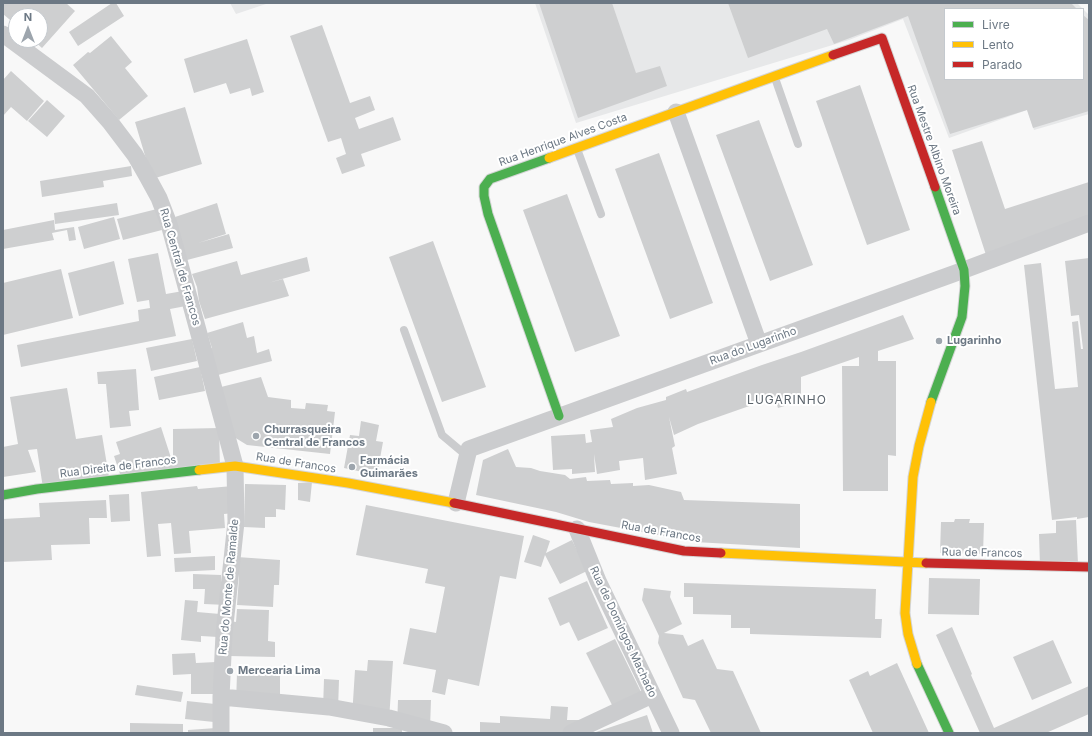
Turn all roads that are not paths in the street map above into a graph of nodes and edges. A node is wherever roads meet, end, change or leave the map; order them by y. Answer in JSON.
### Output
{"nodes":[{"id":1,"x":3,"y":34,"type":"edge"},
{"id":2,"x":882,"y":38,"type":"joint"},
{"id":3,"x":775,"y":77,"type":"junction"},
{"id":4,"x":676,"y":112,"type":"junction"},
{"id":5,"x":798,"y":144,"type":"dead end"},
{"id":6,"x":576,"y":148,"type":"junction"},
{"id":7,"x":601,"y":214,"type":"dead end"},
{"id":8,"x":1089,"y":223,"type":"edge"},
{"id":9,"x":964,"y":270,"type":"junction"},
{"id":10,"x":404,"y":330,"type":"dead end"},
{"id":11,"x":759,"y":344,"type":"junction"},
{"id":12,"x":559,"y":416,"type":"junction"},
{"id":13,"x":467,"y":456,"type":"junction"},
{"id":14,"x":235,"y":466,"type":"junction"},
{"id":15,"x":3,"y":495,"type":"edge"},
{"id":16,"x":456,"y":503,"type":"junction"},
{"id":17,"x":577,"y":529,"type":"junction"},
{"id":18,"x":908,"y":563,"type":"junction"},
{"id":19,"x":1089,"y":567,"type":"edge"},
{"id":20,"x":652,"y":695,"type":"junction"},
{"id":21,"x":221,"y":697,"type":"junction"},
{"id":22,"x":221,"y":733,"type":"edge"},
{"id":23,"x":444,"y":733,"type":"edge"},
{"id":24,"x":571,"y":733,"type":"edge"},
{"id":25,"x":670,"y":733,"type":"edge"},
{"id":26,"x":949,"y":733,"type":"edge"}],
"edges":[{"from":1,"to":14,"type":"street","name":"Rua Central de Francos"},
{"from":2,"to":3,"type":"street","name":"Rua Henrique Alves Costa"},
{"from":2,"to":9,"type":"street","name":"Rua Mestre Albino Moreira"},
{"from":3,"to":4,"type":"street","name":"Rua Henrique Alves Costa"},
{"from":3,"to":5,"type":"lane"},
{"from":4,"to":6,"type":"street","name":"Rua Henrique Alves Costa"},
{"from":4,"to":11,"type":"street"},
{"from":6,"to":7,"type":"lane"},
{"from":6,"to":12,"type":"street","name":"Rua Henrique Alves Costa"},
{"from":8,"to":9,"type":"street","name":"Rua do Lugarinho"},
{"from":9,"to":11,"type":"street","name":"Rua do Lugarinho"},
{"from":9,"to":18,"type":"street"},
{"from":10,"to":13,"type":"lane"},
{"from":11,"to":12,"type":"street","name":"Rua do Lugarinho"},
{"from":12,"to":13,"type":"street","name":"Rua do Lugarinho"},
{"from":13,"to":16,"type":"street"},
{"from":14,"to":15,"type":"street","name":"Rua Direita de Francos"},
{"from":14,"to":16,"type":"street","name":"Rua de Francos"},
{"from":14,"to":21,"type":"street","name":"Rua do Monte de Ramalde"},
{"from":16,"to":17,"type":"street","name":"Rua de Francos"},
{"from":17,"to":18,"type":"street","name":"Rua de Francos"},
{"from":17,"to":20,"type":"street","name":"Rua de Domingos Machado"},
{"from":18,"to":19,"type":"street","name":"Rua de Francos"},
{"from":18,"to":26,"type":"street"},
{"from":20,"to":24,"type":"street"},
{"from":20,"to":25,"type":"street","name":"Rua de Domingos Machado"},
{"from":21,"to":22,"type":"street","name":"Rua do Monte de Ramalde"},
{"from":21,"to":23,"type":"street"}]}
